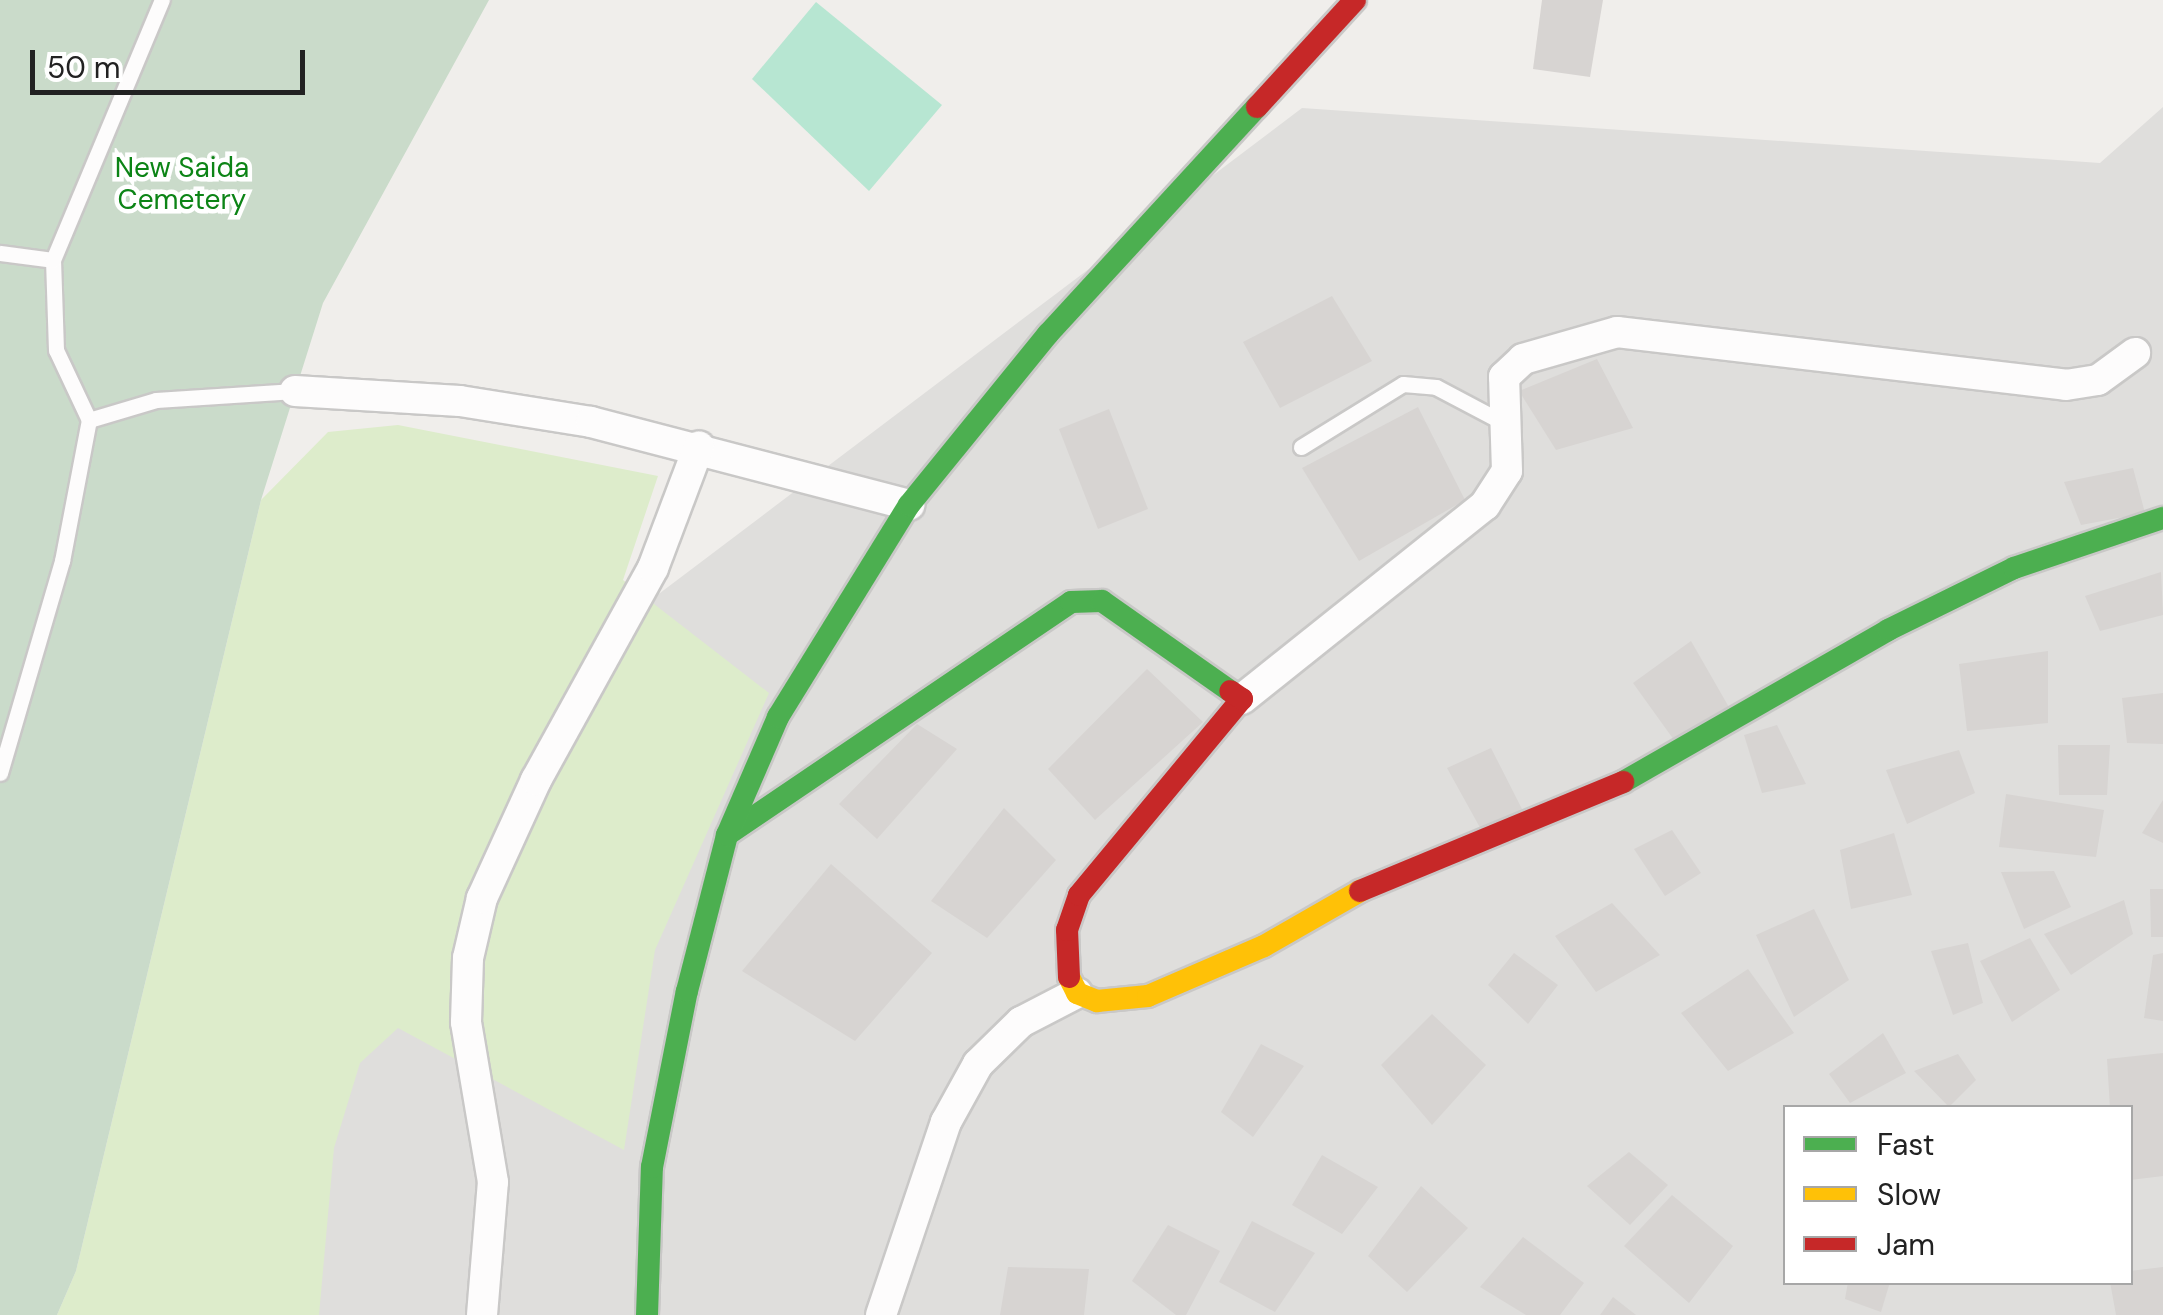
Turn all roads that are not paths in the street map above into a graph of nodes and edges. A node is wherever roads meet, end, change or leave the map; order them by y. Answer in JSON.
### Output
{"nodes":[{"id":1,"x":162,"y":0,"type":"edge"},
{"id":2,"x":1355,"y":0,"type":"edge"},
{"id":3,"x":0,"y":253,"type":"edge"},
{"id":4,"x":52,"y":260,"type":"junction"},
{"id":5,"x":2135,"y":353,"type":"dead end"},
{"id":6,"x":296,"y":391,"type":"joint"},
{"id":7,"x":88,"y":420,"type":"junction"},
{"id":8,"x":1506,"y":424,"type":"junction"},
{"id":9,"x":699,"y":446,"type":"junction"},
{"id":10,"x":1301,"y":447,"type":"dead end"},
{"id":11,"x":909,"y":505,"type":"junction"},
{"id":12,"x":2163,"y":518,"type":"edge"},
{"id":13,"x":1242,"y":699,"type":"junction"},
{"id":14,"x":0,"y":774,"type":"edge"},
{"id":15,"x":728,"y":835,"type":"junction"},
{"id":16,"x":1077,"y":993,"type":"junction"},
{"id":17,"x":482,"y":1315,"type":"edge"},
{"id":18,"x":647,"y":1315,"type":"edge"},
{"id":19,"x":881,"y":1315,"type":"edge"}],
"edges":[{"from":1,"to":4,"type":"lane"},
{"from":2,"to":11,"type":"street"},
{"from":3,"to":4,"type":"lane"},
{"from":4,"to":7,"type":"lane"},
{"from":5,"to":8,"type":"street"},
{"from":6,"to":7,"type":"lane"},
{"from":6,"to":9,"type":"street"},
{"from":7,"to":14,"type":"lane"},
{"from":8,"to":10,"type":"lane"},
{"from":8,"to":13,"type":"street"},
{"from":9,"to":11,"type":"street"},
{"from":9,"to":17,"type":"street"},
{"from":11,"to":15,"type":"street"},
{"from":12,"to":16,"type":"street"},
{"from":13,"to":15,"type":"street"},
{"from":13,"to":16,"type":"street"},
{"from":15,"to":18,"type":"street"},
{"from":16,"to":19,"type":"street"}]}
